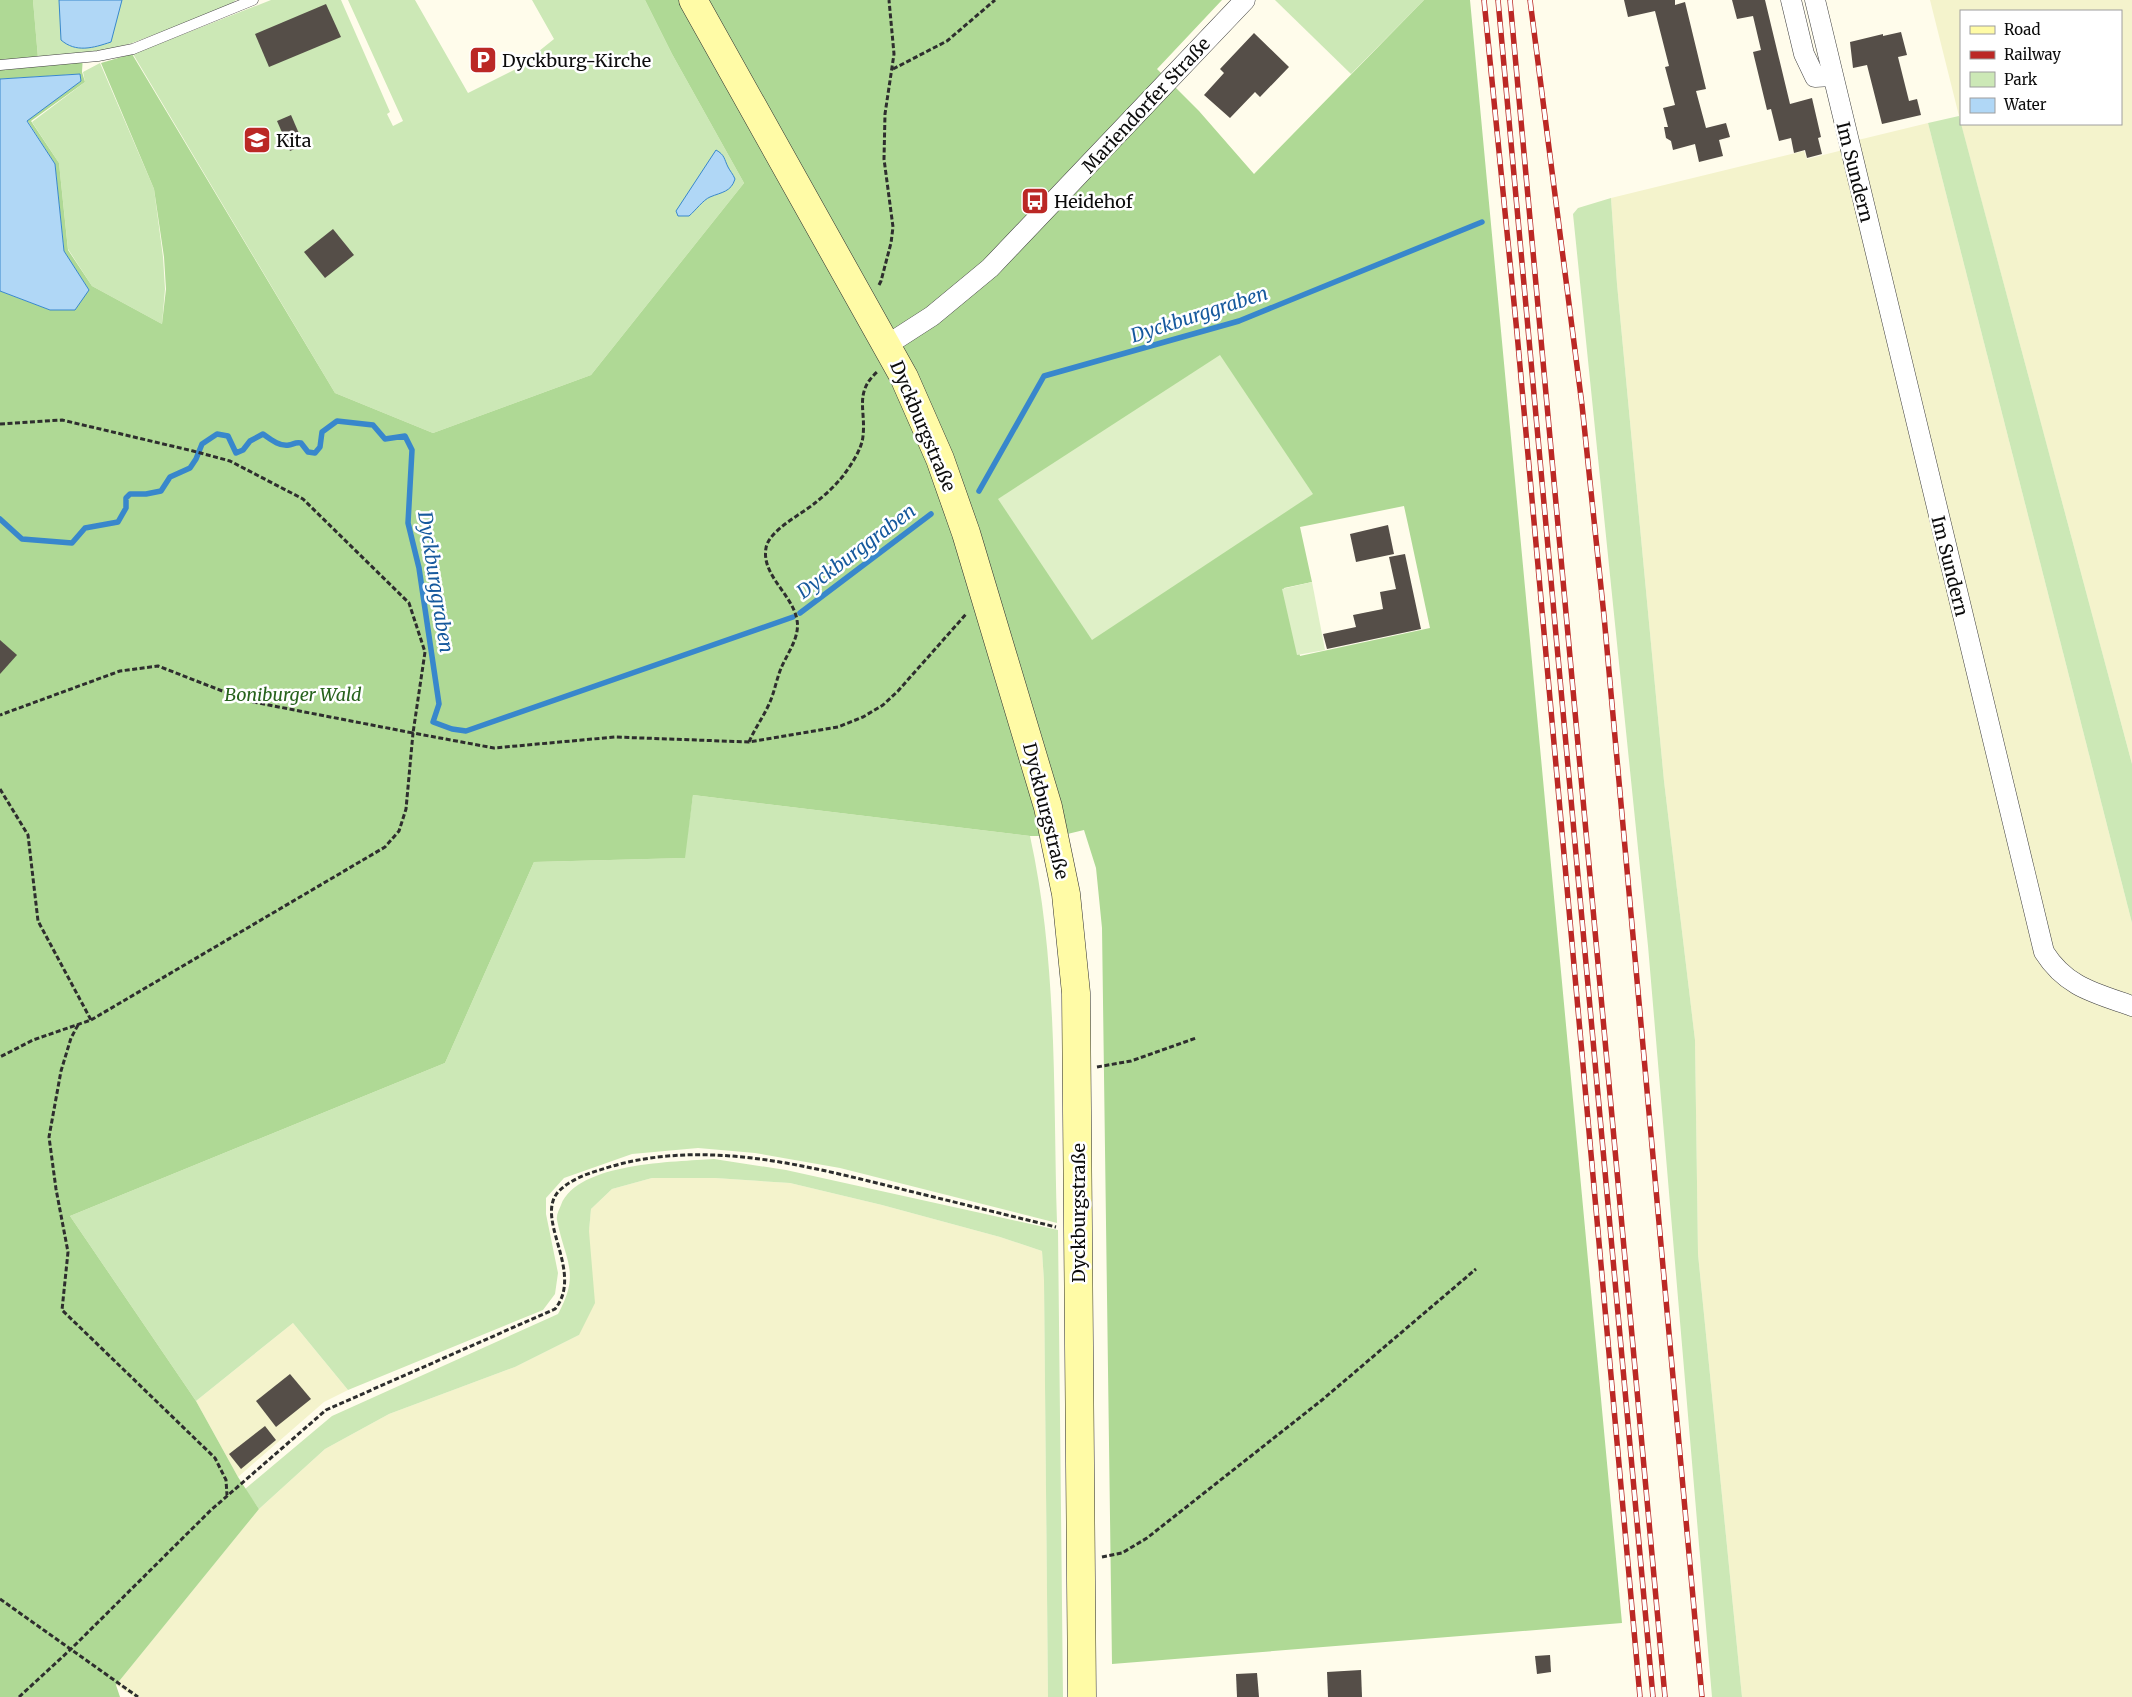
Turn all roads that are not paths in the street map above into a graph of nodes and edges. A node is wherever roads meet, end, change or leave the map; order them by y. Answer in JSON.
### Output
{"nodes":[{"id":1,"x":253,"y":0,"type":"edge"},
{"id":2,"x":693,"y":0,"type":"edge"},
{"id":3,"x":1245,"y":0,"type":"edge"},
{"id":4,"x":1790,"y":0,"type":"edge"},
{"id":5,"x":1814,"y":0,"type":"edge"},
{"id":6,"x":0,"y":65,"type":"edge"},
{"id":7,"x":1832,"y":76,"type":"junction"},
{"id":8,"x":886,"y":357,"type":"junction"},
{"id":9,"x":2132,"y":1006,"type":"edge"},
{"id":10,"x":1082,"y":1697,"type":"edge"}],
"edges":[{"from":1,"to":6,"type":"lane"},
{"from":2,"to":8,"type":"street","name":"Dyckburgstraße"},
{"from":3,"to":8,"type":"street","name":"Mariendorfer Straße"},
{"from":4,"to":7,"type":"street"},
{"from":5,"to":7,"type":"street","name":"Im Sundern"},
{"from":7,"to":9,"type":"street","name":"Im Sundern"},
{"from":8,"to":10,"type":"street","name":"Dyckburgstraße"}]}
